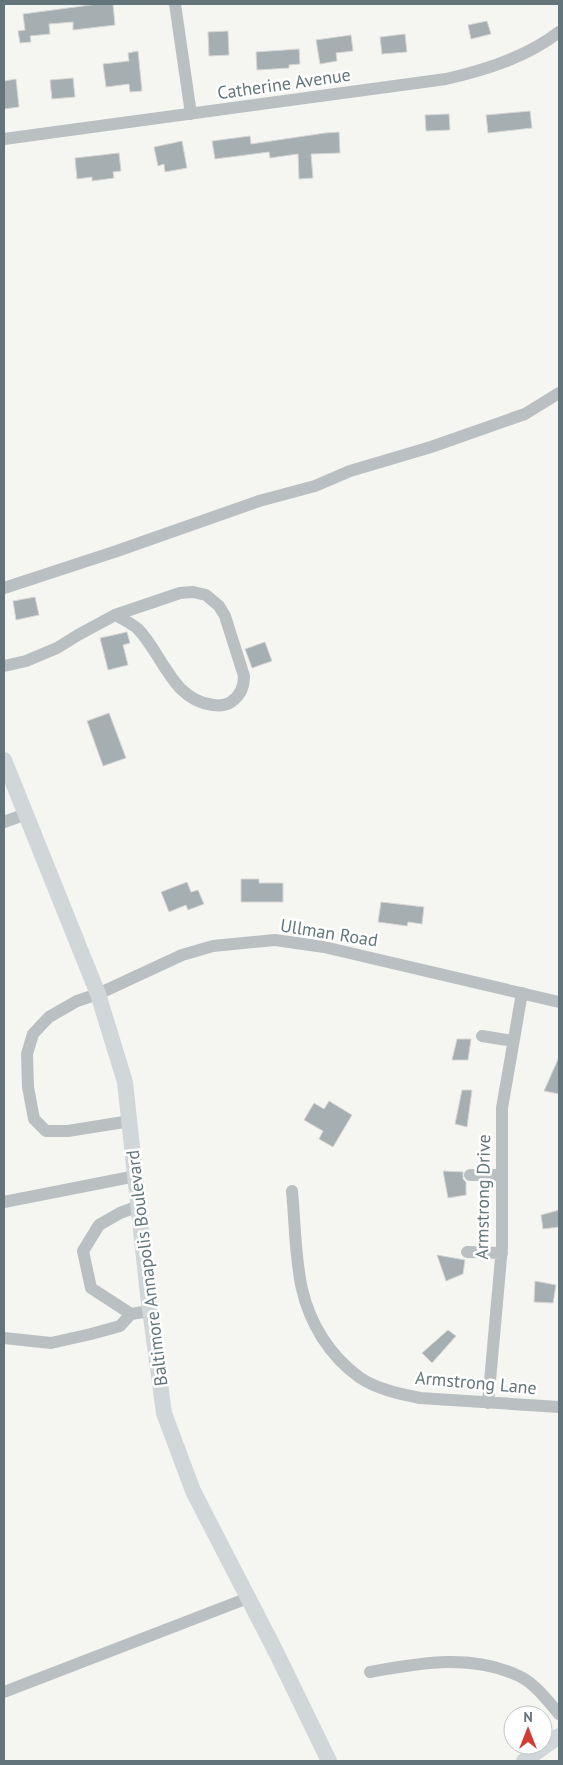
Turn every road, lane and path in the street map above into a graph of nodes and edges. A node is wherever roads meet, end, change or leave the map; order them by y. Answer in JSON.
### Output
{"nodes":[{"id":1,"x":175,"y":4,"type":"edge"},
{"id":2,"x":559,"y":32,"type":"edge"},
{"id":3,"x":191,"y":114,"type":"junction"},
{"id":4,"x":4,"y":139,"type":"edge"},
{"id":5,"x":559,"y":393,"type":"edge"},
{"id":6,"x":4,"y":588,"type":"edge"},
{"id":7,"x":115,"y":615,"type":"junction"},
{"id":8,"x":4,"y":666,"type":"edge"},
{"id":9,"x":5,"y":766,"type":"edge"},
{"id":10,"x":26,"y":814,"type":"junction"},
{"id":11,"x":4,"y":822,"type":"edge"},
{"id":12,"x":522,"y":993,"type":"junction"},
{"id":13,"x":98,"y":994,"type":"junction"},
{"id":14,"x":559,"y":1002,"type":"edge"},
{"id":15,"x":482,"y":1036,"type":"dead end"},
{"id":16,"x":513,"y":1041,"type":"junction"},
{"id":17,"x":130,"y":1121,"type":"junction"},
{"id":18,"x":502,"y":1175,"type":"junction"},
{"id":19,"x":136,"y":1176,"type":"junction"},
{"id":20,"x":470,"y":1176,"type":"dead end"},
{"id":21,"x":292,"y":1191,"type":"dead end"},
{"id":22,"x":4,"y":1202,"type":"edge"},
{"id":23,"x":139,"y":1206,"type":"junction"},
{"id":24,"x":467,"y":1252,"type":"dead end"},
{"id":25,"x":502,"y":1253,"type":"junction"},
{"id":26,"x":150,"y":1312,"type":"junction"},
{"id":27,"x":131,"y":1314,"type":"junction"},
{"id":28,"x":4,"y":1338,"type":"edge"},
{"id":29,"x":488,"y":1403,"type":"junction"},
{"id":30,"x":559,"y":1407,"type":"edge"},
{"id":31,"x":248,"y":1598,"type":"junction"},
{"id":32,"x":370,"y":1672,"type":"dead end"},
{"id":33,"x":4,"y":1692,"type":"edge"},
{"id":34,"x":559,"y":1714,"type":"edge"},
{"id":35,"x":559,"y":1736,"type":"edge"},
{"id":36,"x":329,"y":1761,"type":"edge"},
{"id":37,"x":524,"y":1761,"type":"edge"}],
"edges":[{"from":1,"to":3,"type":"street"},
{"from":2,"to":3,"type":"street","name":"Catherine Avenue"},
{"from":3,"to":4,"type":"street","name":"Catherine Avenue"},
{"from":5,"to":6,"type":"street"},
{"from":7,"to":7,"type":"street"},
{"from":7,"to":8,"type":"street"},
{"from":9,"to":10,"type":"main road","name":"Baltimore Annapolis Boulevard"},
{"from":10,"to":11,"type":"street"},
{"from":10,"to":13,"type":"main road","name":"Baltimore Annapolis Boulevard"},
{"from":12,"to":13,"type":"street","name":"Ullman Road"},
{"from":12,"to":14,"type":"street","name":"Ullman Road"},
{"from":12,"to":16,"type":"street","name":"Armstrong Drive"},
{"from":13,"to":17,"type":"main road","name":"Baltimore Annapolis Boulevard"},
{"from":13,"to":17,"type":"street","name":"Ullman Road"},
{"from":15,"to":16,"type":"street"},
{"from":16,"to":18,"type":"street","name":"Armstrong Drive"},
{"from":17,"to":19,"type":"main road","name":"Baltimore Annapolis Boulevard"},
{"from":18,"to":20,"type":"street"},
{"from":18,"to":25,"type":"street","name":"Armstrong Drive"},
{"from":19,"to":22,"type":"street"},
{"from":19,"to":23,"type":"main road","name":"Baltimore Annapolis Boulevard"},
{"from":21,"to":29,"type":"street","name":"Armstrong Lane"},
{"from":23,"to":26,"type":"main road","name":"Baltimore Annapolis Boulevard"},
{"from":23,"to":27,"type":"street"},
{"from":24,"to":25,"type":"street"},
{"from":25,"to":29,"type":"street","name":"Armstrong Drive"},
{"from":26,"to":27,"type":"street"},
{"from":26,"to":31,"type":"main road","name":"Baltimore Annapolis Boulevard"},
{"from":27,"to":28,"type":"street"},
{"from":29,"to":30,"type":"street","name":"Armstrong Lane"},
{"from":31,"to":33,"type":"street"},
{"from":31,"to":36,"type":"main road","name":"Baltimore Annapolis Boulevard"},
{"from":32,"to":34,"type":"street"},
{"from":35,"to":37,"type":"main road"}]}
